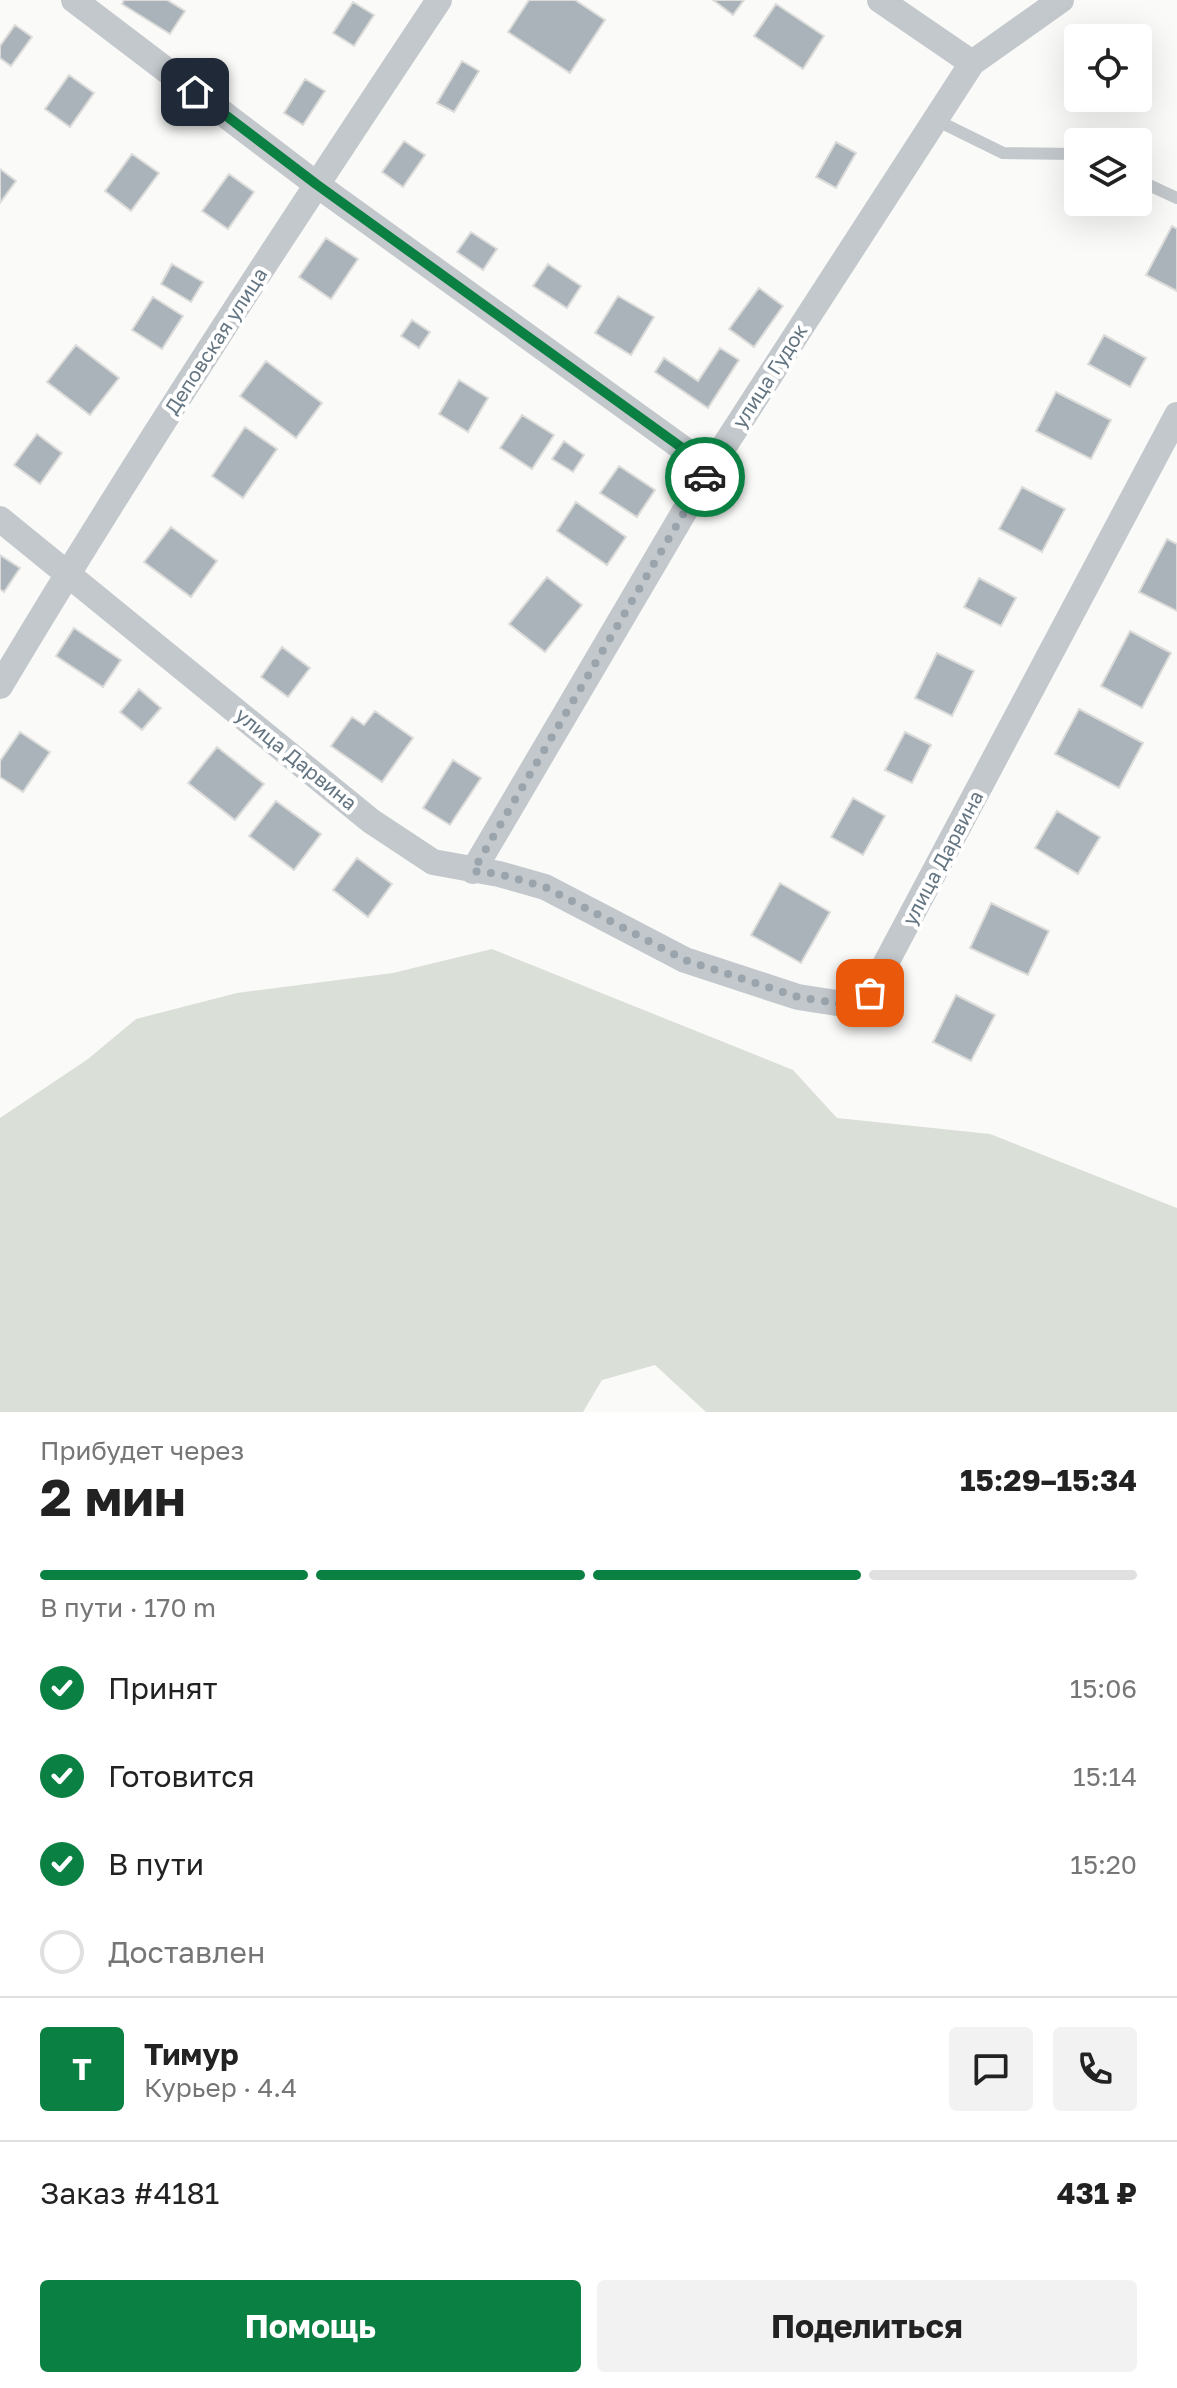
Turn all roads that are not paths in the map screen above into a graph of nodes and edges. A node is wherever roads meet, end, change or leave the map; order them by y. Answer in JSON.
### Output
{"nodes":[{"id":1,"x":74,"y":0,"type":"edge"},
{"id":2,"x":439,"y":0,"type":"edge"},
{"id":3,"x":880,"y":0,"type":"edge"},
{"id":4,"x":1061,"y":0,"type":"edge"},
{"id":5,"x":972,"y":63,"type":"junction"},
{"id":6,"x":936,"y":120,"type":"junction"},
{"id":7,"x":1064,"y":154,"type":"edge"},
{"id":8,"x":316,"y":184,"type":"junction"},
{"id":9,"x":1152,"y":186,"type":"edge"},
{"id":10,"x":1177,"y":198,"type":"edge"},
{"id":11,"x":1177,"y":415,"type":"edge"},
{"id":12,"x":710,"y":468,"type":"junction"},
{"id":13,"x":0,"y":519,"type":"edge"},
{"id":14,"x":68,"y":572,"type":"junction"},
{"id":15,"x":0,"y":686,"type":"edge"},
{"id":16,"x":473,"y":871,"type":"junction"}],
"edges":[{"from":1,"to":8,"type":"street"},
{"from":2,"to":8,"type":"street","name":"Деповская улица"},
{"from":3,"to":5,"type":"street"},
{"from":4,"to":5,"type":"street","name":"улица Гудок"},
{"from":5,"to":6,"type":"street","name":"улица Гудок"},
{"from":6,"to":7,"type":"lane"},
{"from":6,"to":12,"type":"street","name":"улица Гудок"},
{"from":8,"to":12,"type":"street"},
{"from":8,"to":14,"type":"street","name":"Деповская улица"},
{"from":9,"to":10,"type":"lane"},
{"from":11,"to":16,"type":"street","name":"улица Дарвина"},
{"from":12,"to":16,"type":"street","name":"улица Гудок"},
{"from":13,"to":14,"type":"street","name":"улица Дарвина"},
{"from":14,"to":15,"type":"street","name":"Деповская улица"},
{"from":14,"to":16,"type":"street","name":"улица Дарвина"}]}
